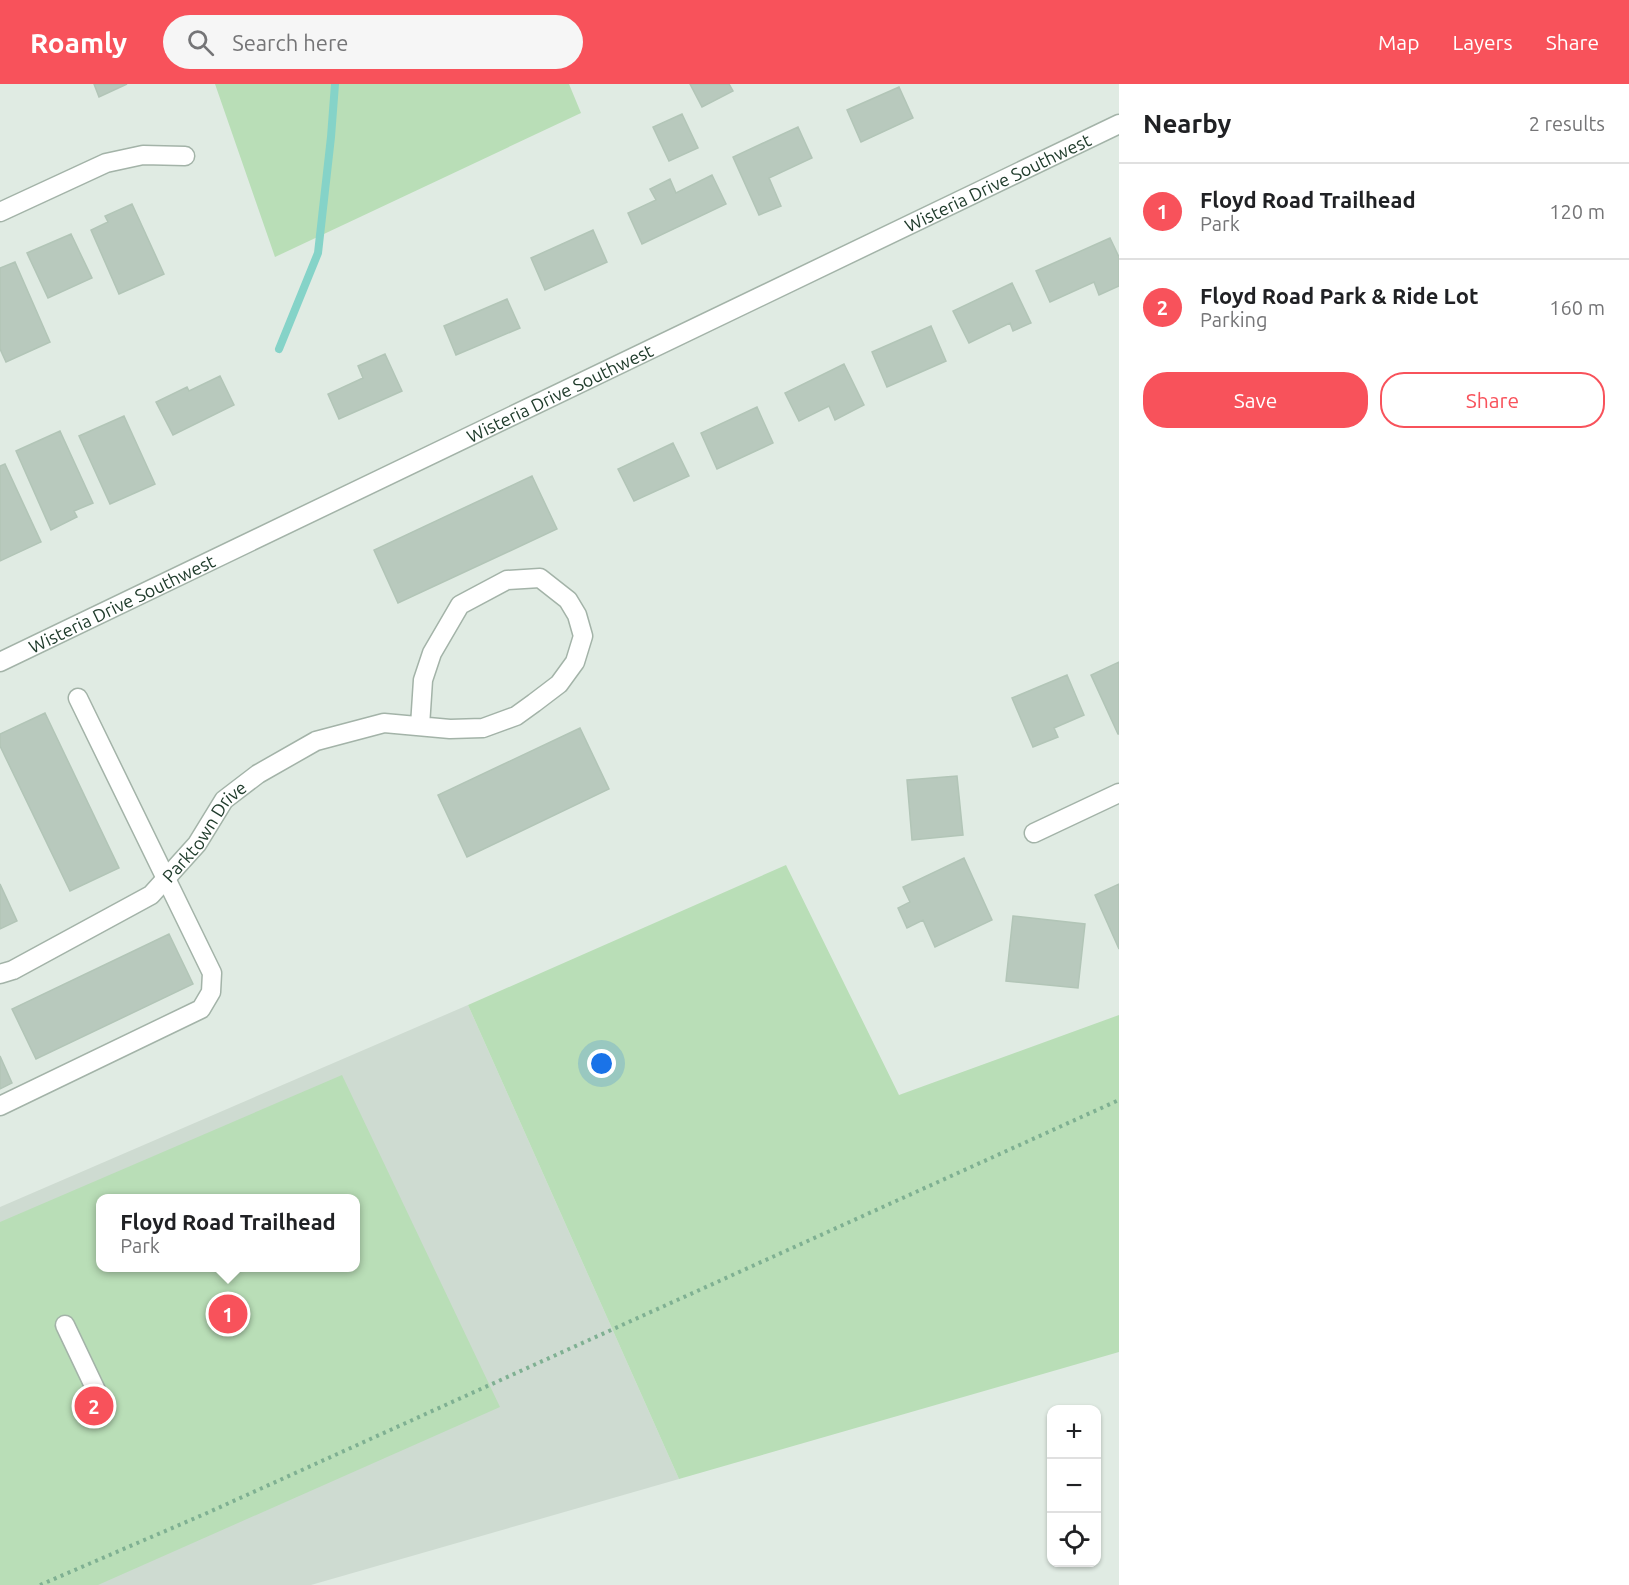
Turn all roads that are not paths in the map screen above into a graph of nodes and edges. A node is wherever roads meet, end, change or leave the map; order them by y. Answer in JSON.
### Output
{"nodes":[{"id":1,"x":1119,"y":124,"type":"edge"},
{"id":2,"x":185,"y":156,"type":"dead end"},
{"id":3,"x":0,"y":212,"type":"edge"},
{"id":4,"x":0,"y":662,"type":"edge"},
{"id":5,"x":78,"y":698,"type":"dead end"},
{"id":6,"x":420,"y":726,"type":"junction"},
{"id":7,"x":1119,"y":794,"type":"edge"},
{"id":8,"x":1034,"y":833,"type":"dead end"},
{"id":9,"x":166,"y":878,"type":"junction"},
{"id":10,"x":0,"y":974,"type":"edge"},
{"id":11,"x":0,"y":1106,"type":"edge"},
{"id":12,"x":65,"y":1325,"type":"dead end"},
{"id":13,"x":104,"y":1407,"type":"dead end"}],
"edges":[{"from":1,"to":4,"type":"street","name":"Wisteria Drive Southwest"},
{"from":2,"to":3,"type":"street"},
{"from":5,"to":9,"type":"street"},
{"from":6,"to":6,"type":"street","name":"Parktown Drive"},
{"from":6,"to":9,"type":"street","name":"Parktown Drive"},
{"from":7,"to":8,"type":"street"},
{"from":9,"to":10,"type":"street","name":"Parktown Drive"},
{"from":9,"to":11,"type":"street"},
{"from":12,"to":13,"type":"street"}]}
